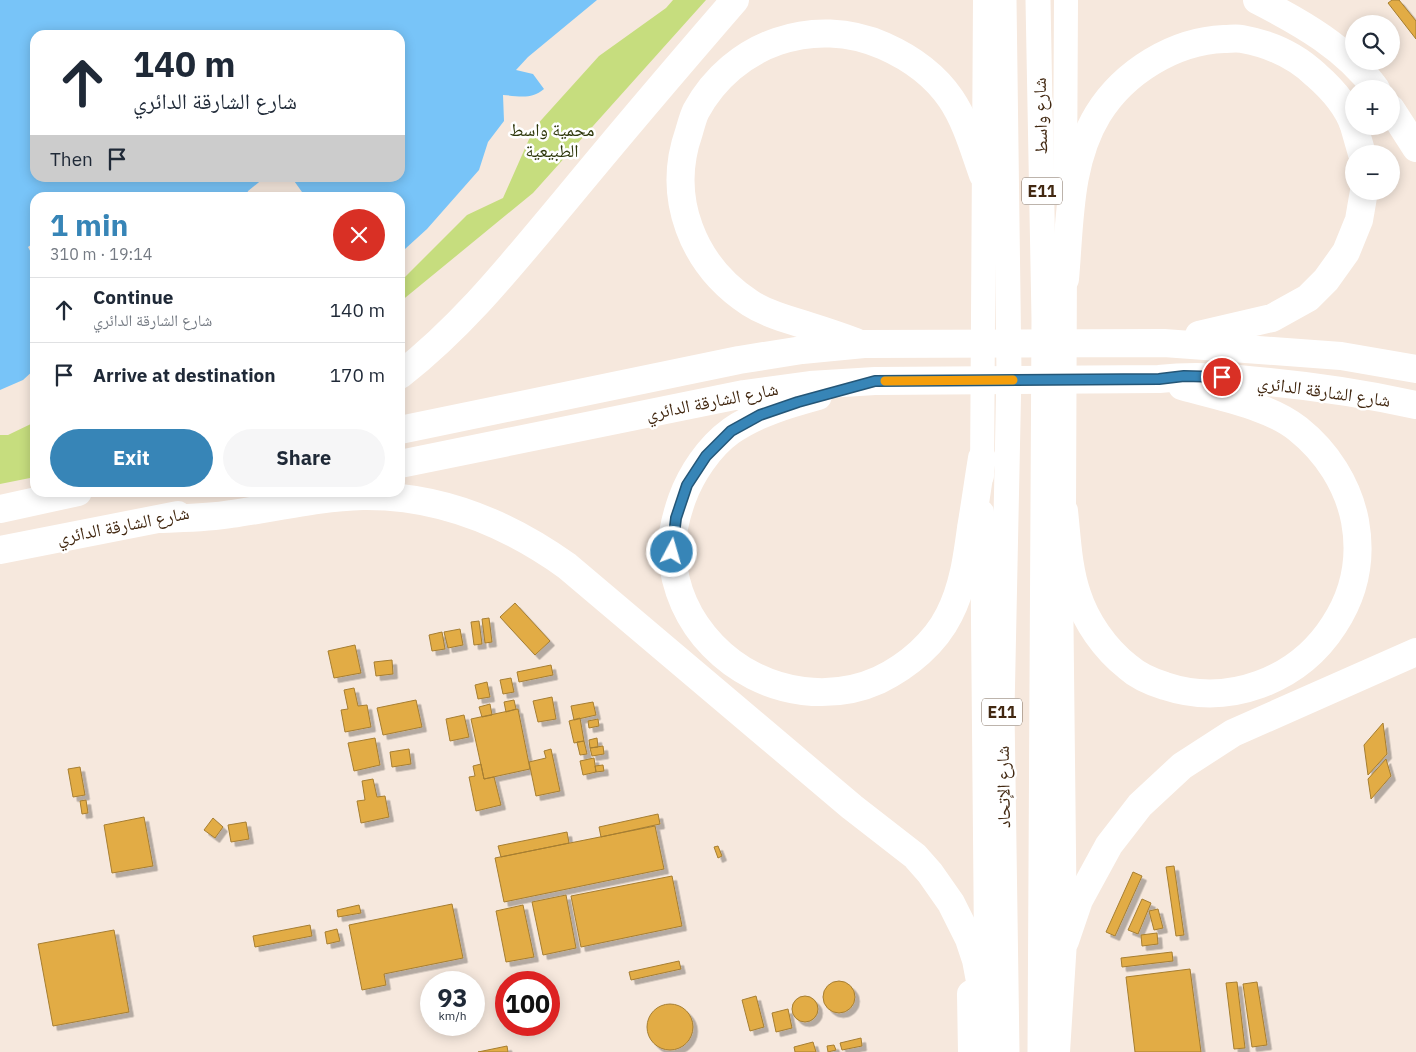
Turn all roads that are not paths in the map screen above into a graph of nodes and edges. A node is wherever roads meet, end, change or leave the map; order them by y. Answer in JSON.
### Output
{"nodes":[{"id":1,"x":735,"y":0,"type":"edge"},
{"id":2,"x":985,"y":0,"type":"edge"},
{"id":3,"x":1004,"y":0,"type":"edge"},
{"id":4,"x":1038,"y":0,"type":"edge"},
{"id":5,"x":1066,"y":0,"type":"edge"},
{"id":6,"x":1257,"y":0,"type":"edge"},
{"id":7,"x":1368,"y":80,"type":"edge"},
{"id":8,"x":1345,"y":111,"type":"edge"},
{"id":9,"x":1400,"y":123,"type":"edge"},
{"id":10,"x":1416,"y":148,"type":"edge"},
{"id":11,"x":983,"y":175,"type":"junction"},
{"id":12,"x":1362,"y":200,"type":"edge"},
{"id":13,"x":1065,"y":280,"type":"junction"},
{"id":14,"x":1164,"y":343,"type":"junction"},
{"id":15,"x":864,"y":344,"type":"junction"},
{"id":16,"x":1416,"y":369,"type":"edge"},
{"id":17,"x":405,"y":371,"type":"edge"},
{"id":18,"x":1009,"y":372,"type":"joint"},
{"id":19,"x":1159,"y":379,"type":"junction"},
{"id":20,"x":875,"y":381,"type":"junction"},
{"id":21,"x":1416,"y":405,"type":"edge"},
{"id":22,"x":405,"y":429,"type":"edge"},
{"id":23,"x":982,"y":458,"type":"junction"},
{"id":24,"x":405,"y":463,"type":"edge"},
{"id":25,"x":55,"y":497,"type":"edge"},
{"id":26,"x":254,"y":497,"type":"edge"},
{"id":27,"x":348,"y":497,"type":"edge"},
{"id":28,"x":380,"y":497,"type":"edge"},
{"id":29,"x":0,"y":509,"type":"edge"},
{"id":30,"x":1064,"y":511,"type":"junction"},
{"id":31,"x":160,"y":519,"type":"junction"},
{"id":32,"x":0,"y":550,"type":"edge"},
{"id":33,"x":1416,"y":652,"type":"edge"},
{"id":34,"x":852,"y":807,"type":"junction"},
{"id":35,"x":1065,"y":941,"type":"junction"},
{"id":36,"x":987,"y":1018,"type":"junction"},
{"id":37,"x":972,"y":1052,"type":"edge"},
{"id":38,"x":987,"y":1052,"type":"edge"},
{"id":39,"x":1007,"y":1052,"type":"edge"},
{"id":40,"x":1040,"y":1052,"type":"edge"},
{"id":41,"x":1058,"y":1052,"type":"edge"}],
"edges":[{"from":1,"to":17,"type":"highway"},
{"from":2,"to":11,"type":"main road"},
{"from":3,"to":18,"type":"highway","name":"شارع واسط","number":"E11"},
{"from":4,"to":40,"type":"highway","name":"شارع واسط","number":"E11"},
{"from":5,"to":13,"type":"main road"},
{"from":6,"to":7,"type":"highway"},
{"from":8,"to":13,"type":"highway"},
{"from":9,"to":10,"type":"highway"},
{"from":11,"to":15,"type":"highway"},
{"from":11,"to":23,"type":"main road"},
{"from":12,"to":14,"type":"highway"},
{"from":13,"to":30,"type":"main road"},
{"from":14,"to":15,"type":"highway","name":"شارع الشارقة الدائري"},
{"from":14,"to":16,"type":"highway","name":"شارع الشارقة الدائري"},
{"from":15,"to":22,"type":"highway","name":"شارع الشارقة الدائري"},
{"from":18,"to":39,"type":"highway","name":"شارع الإتحاد","number":"E11"},
{"from":19,"to":20,"type":"highway","name":"شارع الشارقة الدائري"},
{"from":19,"to":21,"type":"highway","name":"شارع الشارقة الدائري"},
{"from":19,"to":30,"type":"highway"},
{"from":20,"to":23,"type":"highway"},
{"from":20,"to":24,"type":"highway","name":"شارع الشارقة الدائري"},
{"from":23,"to":36,"type":"main road"},
{"from":25,"to":29,"type":"highway"},
{"from":26,"to":31,"type":"highway","name":"شارع الشارقة الدائري"},
{"from":27,"to":31,"type":"highway"},
{"from":28,"to":34,"type":"highway"},
{"from":30,"to":35,"type":"main road"},
{"from":31,"to":32,"type":"highway","name":"شارع الشارقة الدائري"},
{"from":33,"to":35,"type":"highway"},
{"from":34,"to":36,"type":"highway"},
{"from":34,"to":37,"type":"highway"},
{"from":35,"to":41,"type":"main road"},
{"from":36,"to":38,"type":"main road"}]}
